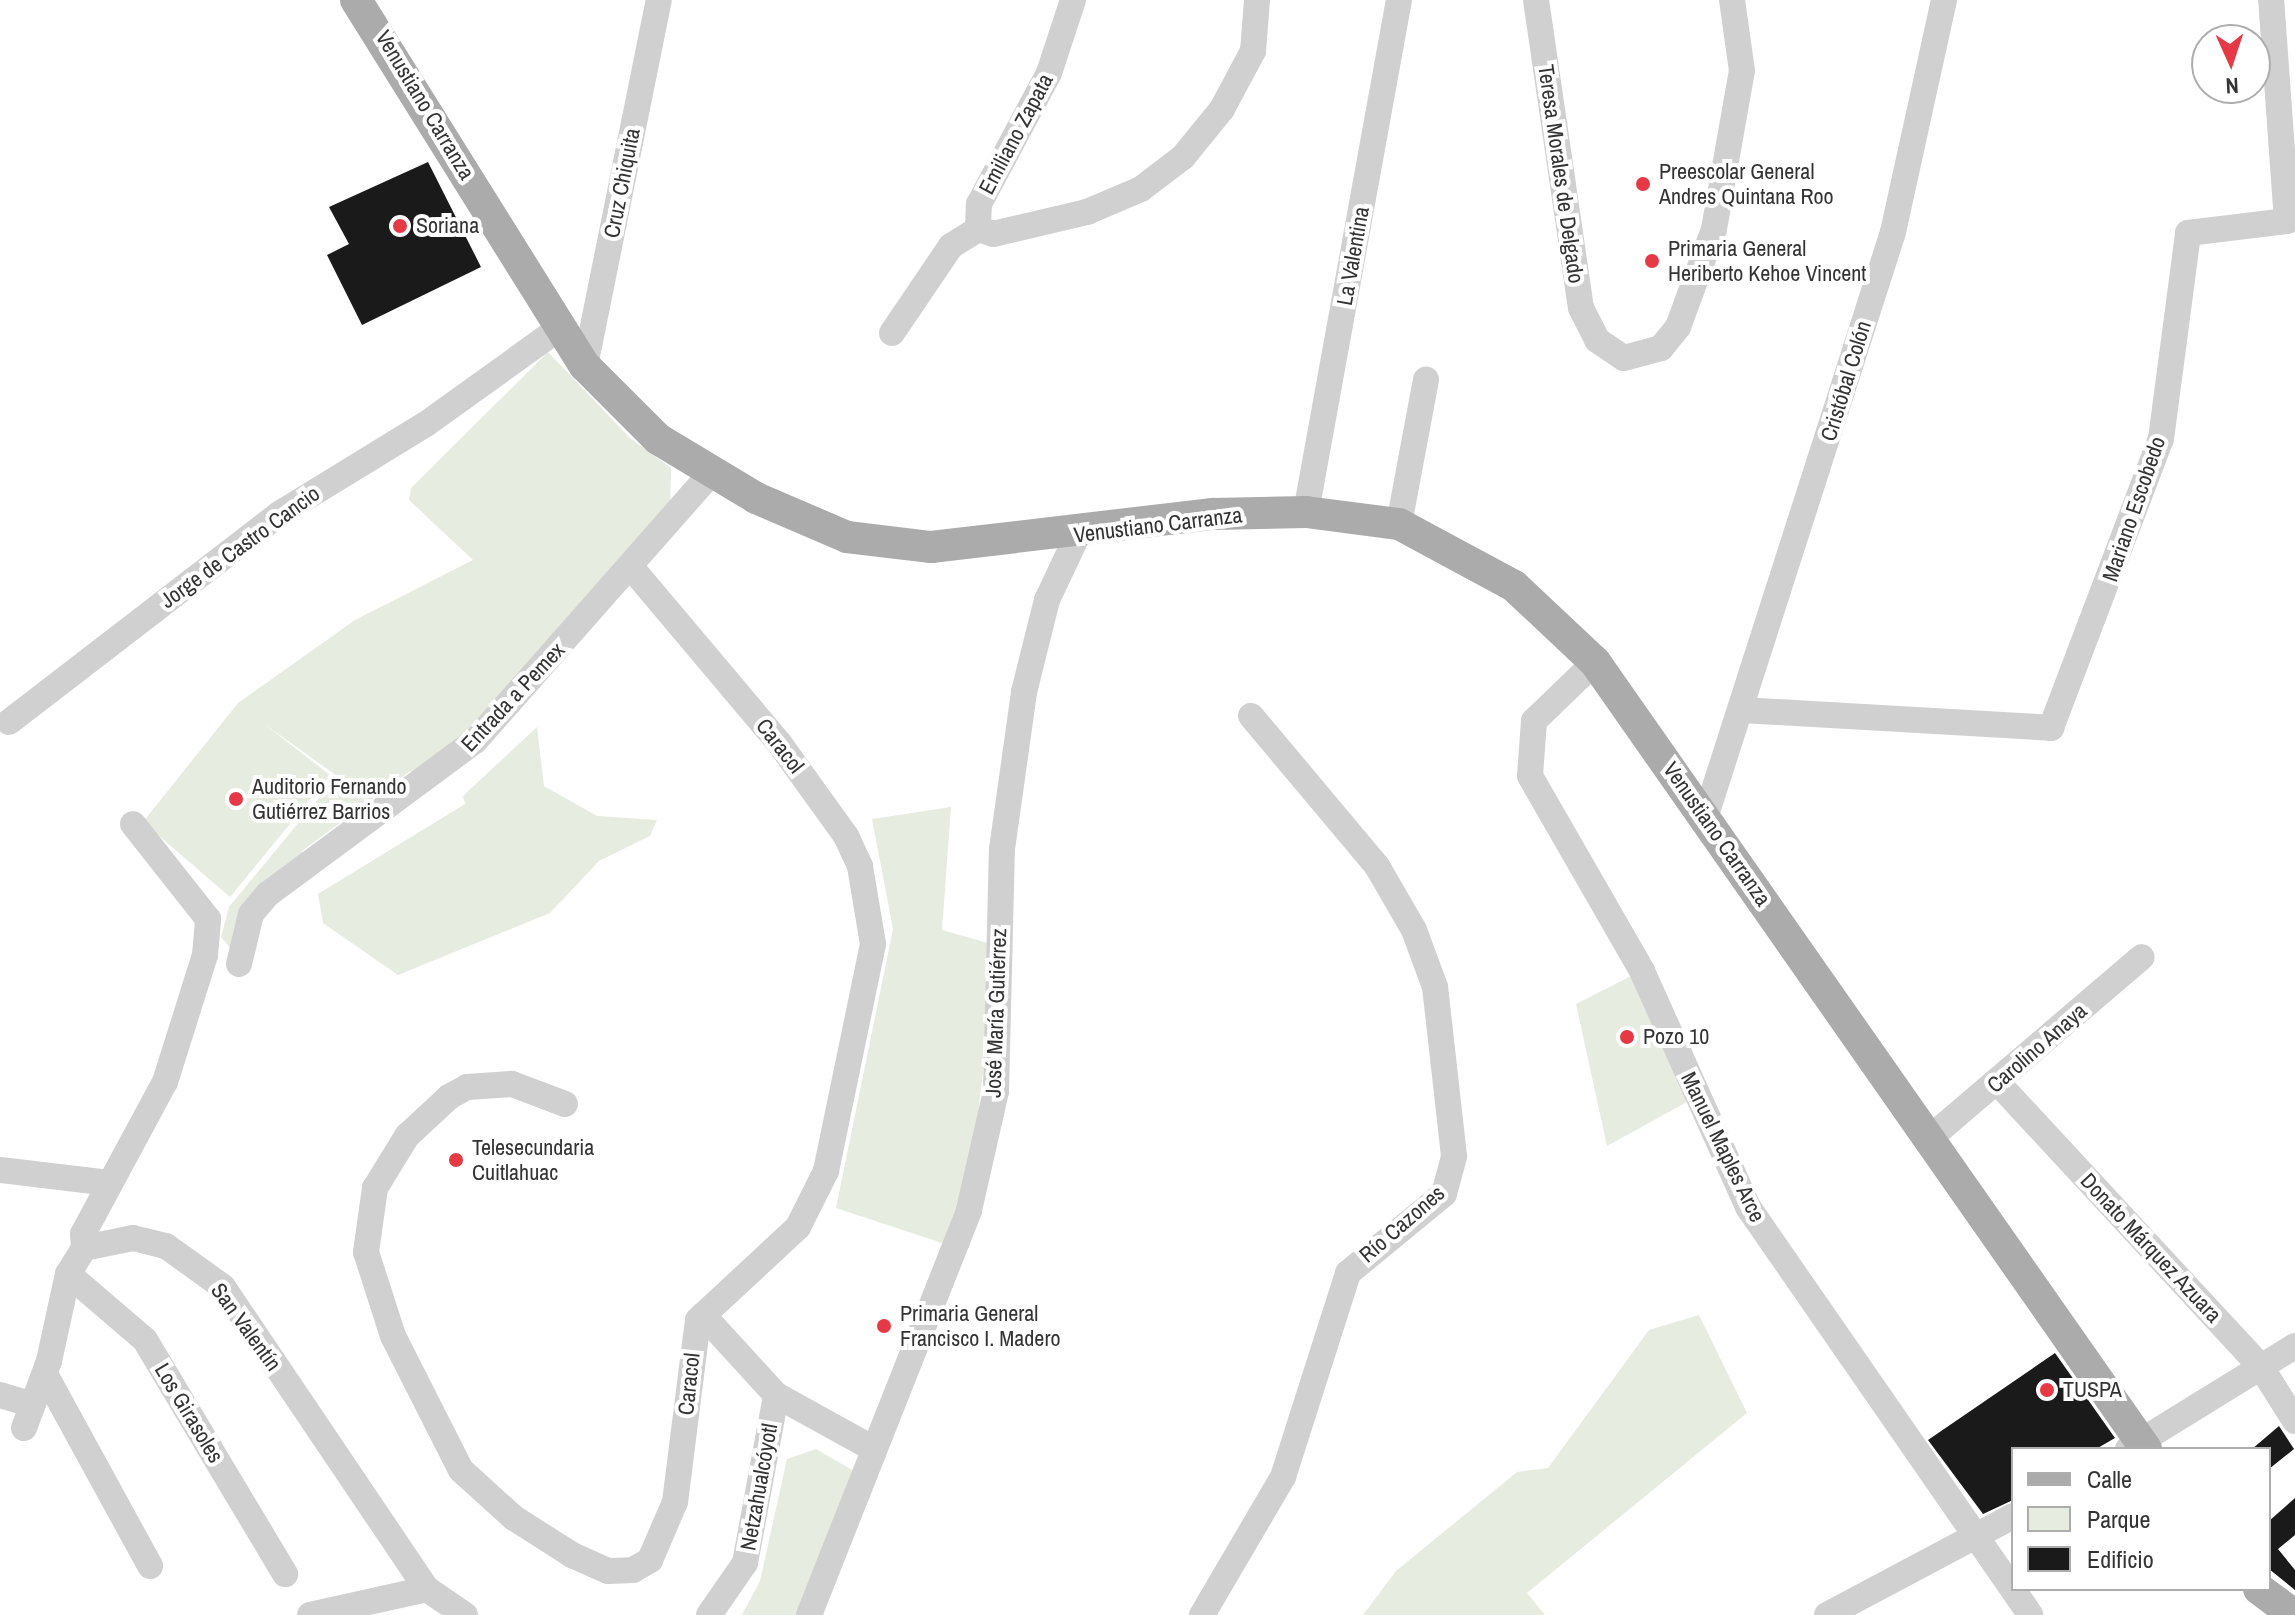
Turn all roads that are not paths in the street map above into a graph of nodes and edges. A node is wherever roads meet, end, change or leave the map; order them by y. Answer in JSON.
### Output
{"nodes":[{"id":1,"x":356,"y":0,"type":"edge"},
{"id":2,"x":659,"y":0,"type":"edge"},
{"id":3,"x":1073,"y":0,"type":"edge"},
{"id":4,"x":1257,"y":0,"type":"edge"},
{"id":5,"x":1399,"y":0,"type":"edge"},
{"id":6,"x":1536,"y":0,"type":"edge"},
{"id":7,"x":1732,"y":0,"type":"edge"},
{"id":8,"x":1944,"y":0,"type":"edge"},
{"id":9,"x":2271,"y":0,"type":"edge"},
{"id":10,"x":978,"y":229,"type":"junction"},
{"id":11,"x":558,"y":329,"type":"junction"},
{"id":12,"x":892,"y":333,"type":"dead end"},
{"id":13,"x":585,"y":366,"type":"junction"},
{"id":14,"x":1426,"y":380,"type":"dead end"},
{"id":15,"x":710,"y":474,"type":"junction"},
{"id":16,"x":1306,"y":512,"type":"junction"},
{"id":17,"x":1399,"y":524,"type":"junction"},
{"id":18,"x":1078,"y":534,"type":"junction"},
{"id":19,"x":631,"y":567,"type":"junction"},
{"id":20,"x":1595,"y":662,"type":"junction"},
{"id":21,"x":1742,"y":710,"type":"junction"},
{"id":22,"x":1251,"y":716,"type":"dead end"},
{"id":23,"x":9,"y":722,"type":"dead end"},
{"id":24,"x":1705,"y":818,"type":"junction"},
{"id":25,"x":133,"y":824,"type":"dead end"},
{"id":26,"x":2142,"y":957,"type":"dead end"},
{"id":27,"x":239,"y":964,"type":"dead end"},
{"id":28,"x":1998,"y":1083,"type":"junction"},
{"id":29,"x":565,"y":1104,"type":"dead end"},
{"id":30,"x":1931,"y":1137,"type":"junction"},
{"id":31,"x":0,"y":1170,"type":"edge"},
{"id":32,"x":109,"y":1183,"type":"junction"},
{"id":33,"x":93,"y":1244,"type":"junction"},
{"id":34,"x":68,"y":1274,"type":"junction"},
{"id":35,"x":703,"y":1315,"type":"junction"},
{"id":36,"x":2295,"y":1346,"type":"edge"},
{"id":37,"x":2261,"y":1367,"type":"junction"},
{"id":38,"x":45,"y":1374,"type":"junction"},
{"id":39,"x":0,"y":1395,"type":"edge"},
{"id":40,"x":776,"y":1395,"type":"junction"},
{"id":41,"x":2295,"y":1421,"type":"edge"},
{"id":42,"x":2138,"y":1447,"type":"edge"},
{"id":43,"x":874,"y":1449,"type":"junction"},
{"id":44,"x":2011,"y":1517,"type":"edge"},
{"id":45,"x":1976,"y":1537,"type":"junction"},
{"id":46,"x":150,"y":1566,"type":"dead end"},
{"id":47,"x":285,"y":1574,"type":"dead end"},
{"id":48,"x":2011,"y":1588,"type":"edge"},
{"id":49,"x":427,"y":1589,"type":"junction"},
{"id":50,"x":2013,"y":1591,"type":"edge"},
{"id":51,"x":2262,"y":1591,"type":"edge"},
{"id":52,"x":468,"y":1613,"type":"edge"},
{"id":53,"x":318,"y":1614,"type":"edge"},
{"id":54,"x":709,"y":1615,"type":"edge"},
{"id":55,"x":809,"y":1615,"type":"edge"},
{"id":56,"x":1202,"y":1615,"type":"edge"},
{"id":57,"x":1828,"y":1615,"type":"edge"},
{"id":58,"x":2030,"y":1615,"type":"edge"},
{"id":59,"x":2294,"y":1615,"type":"edge"}],
"edges":[{"from":1,"to":11,"type":"main road","name":"Venustiano Carranza"},
{"from":2,"to":13,"type":"street","name":"Cruz Chiquita"},
{"from":3,"to":10,"type":"street","name":"Emiliano Zapata"},
{"from":4,"to":10,"type":"street"},
{"from":5,"to":16,"type":"street","name":"La Valentina"},
{"from":6,"to":7,"type":"street","name":"Teresa Morales de Delgado"},
{"from":8,"to":21,"type":"street","name":"Cristóbal Colón"},
{"from":9,"to":21,"type":"street","name":"Mariano Escobedo"},
{"from":10,"to":12,"type":"street"},
{"from":11,"to":13,"type":"main road","name":"Venustiano Carranza"},
{"from":11,"to":23,"type":"street","name":"Jorge de Castro Cancio"},
{"from":13,"to":15,"type":"main road","name":"Venustiano Carranza"},
{"from":14,"to":17,"type":"street"},
{"from":15,"to":18,"type":"main road","name":"Venustiano Carranza"},
{"from":15,"to":19,"type":"street","name":"Entrada a Pemex"},
{"from":16,"to":17,"type":"main road","name":"Venustiano Carranza"},
{"from":16,"to":18,"type":"main road","name":"Venustiano Carranza"},
{"from":17,"to":20,"type":"main road","name":"Venustiano Carranza"},
{"from":18,"to":43,"type":"street","name":"José María Gutiérrez"},
{"from":19,"to":27,"type":"street","name":"Entrada a Pemex"},
{"from":19,"to":35,"type":"street","name":"Caracol"},
{"from":20,"to":24,"type":"main road","name":"Venustiano Carranza"},
{"from":20,"to":45,"type":"street","name":"Manuel Maples Arce"},
{"from":21,"to":24,"type":"street","name":"Cristóbal Colón"},
{"from":22,"to":56,"type":"street","name":"Río Cazones"},
{"from":24,"to":30,"type":"main road","name":"Venustiano Carranza"},
{"from":25,"to":32,"type":"street"},
{"from":26,"to":28,"type":"street","name":"Carolino Anaya"},
{"from":28,"to":30,"type":"street","name":"Carolino Anaya"},
{"from":28,"to":37,"type":"street","name":"Donato Márquez Azuara"},
{"from":29,"to":35,"type":"street","name":"Caracol"},
{"from":30,"to":42,"type":"main road","name":"Venustiano Carranza"},
{"from":31,"to":32,"type":"street"},
{"from":32,"to":33,"type":"street"},
{"from":33,"to":34,"type":"street"},
{"from":33,"to":49,"type":"street","name":"San Valentín"},
{"from":34,"to":38,"type":"street"},
{"from":34,"to":47,"type":"street","name":"Los Girasoles"},
{"from":35,"to":40,"type":"street"},
{"from":36,"to":37,"type":"street"},
{"from":37,"to":41,"type":"street","name":"Donato Márquez Azuara"},
{"from":37,"to":42,"type":"street"},
{"from":38,"to":39,"type":"street"},
{"from":38,"to":46,"type":"street"},
{"from":40,"to":43,"type":"street"},
{"from":40,"to":54,"type":"street","name":"Netzahualcóyotl"},
{"from":43,"to":55,"type":"street","name":"José María Gutiérrez"},
{"from":44,"to":45,"type":"street"},
{"from":45,"to":48,"type":"street","name":"Manuel Maples Arce"},
{"from":45,"to":57,"type":"street"},
{"from":49,"to":52,"type":"street"},
{"from":49,"to":53,"type":"street"},
{"from":50,"to":58,"type":"street","name":"Manuel Maples Arce"},
{"from":51,"to":59,"type":"main road"}]}
